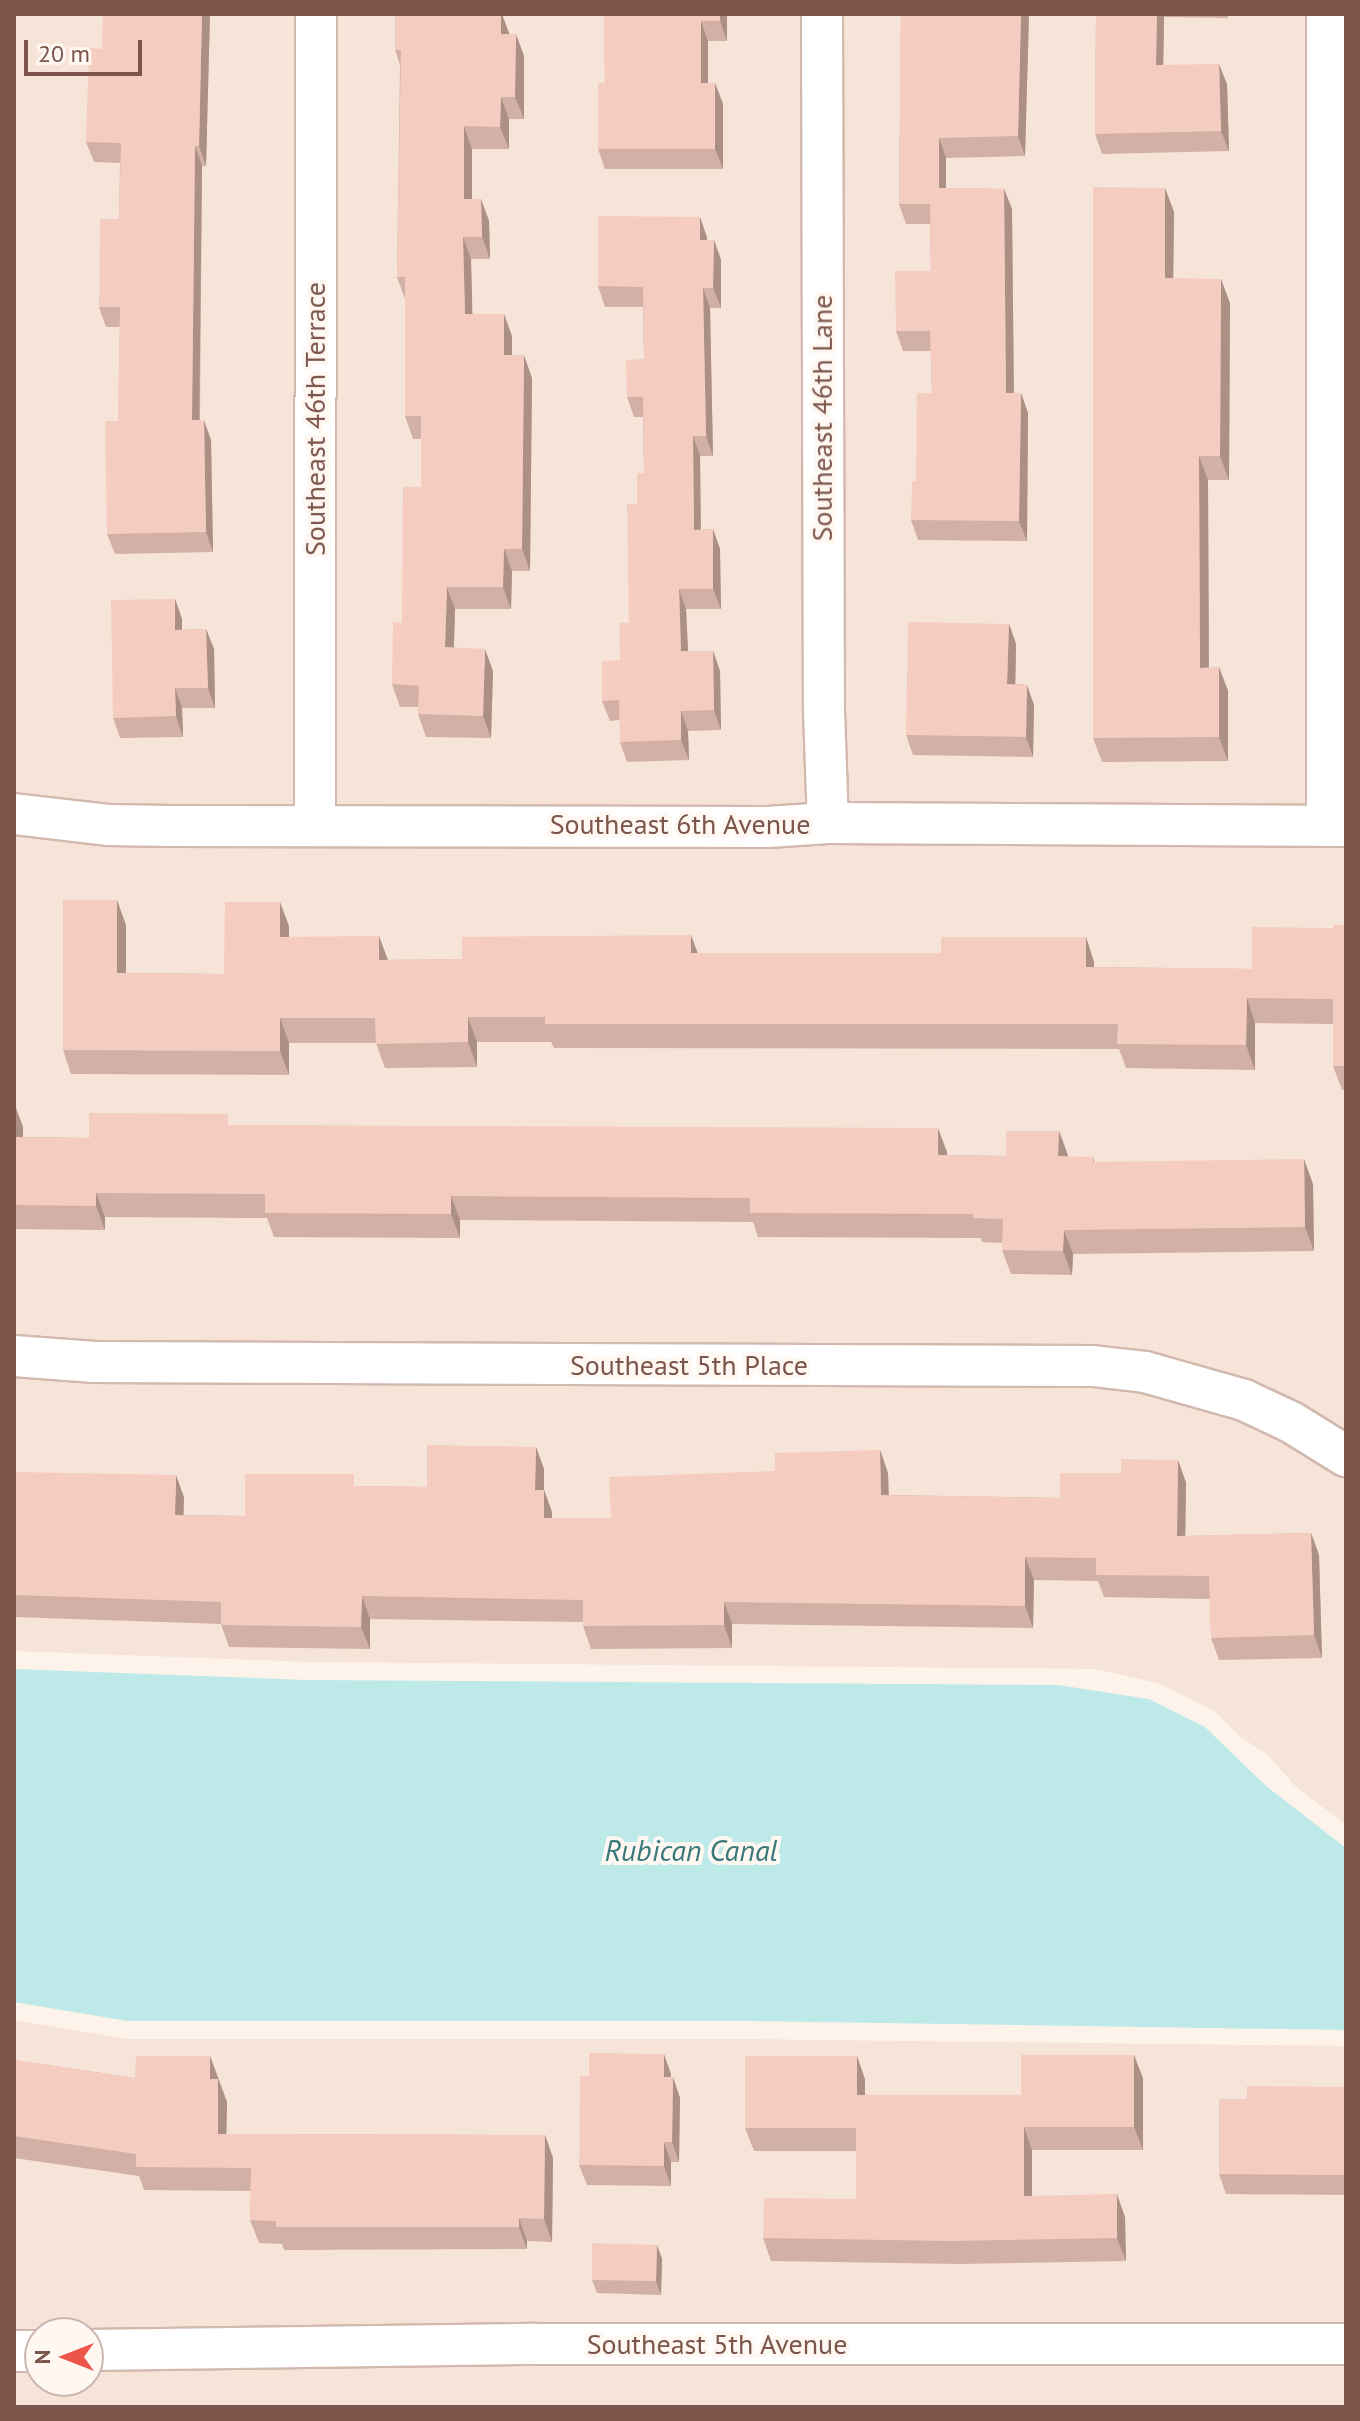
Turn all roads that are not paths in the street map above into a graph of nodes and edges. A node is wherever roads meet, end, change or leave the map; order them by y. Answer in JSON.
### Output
{"nodes":[{"id":1,"x":316,"y":14,"type":"edge"},
{"id":2,"x":822,"y":14,"type":"edge"},
{"id":3,"x":1327,"y":14,"type":"edge"},
{"id":4,"x":14,"y":814,"type":"edge"},
{"id":5,"x":315,"y":823,"type":"junction"},
{"id":6,"x":828,"y":823,"type":"junction"},
{"id":7,"x":1337,"y":825,"type":"edge"},
{"id":8,"x":14,"y":1356,"type":"edge"},
{"id":9,"x":1346,"y":1456,"type":"edge"},
{"id":10,"x":1346,"y":2344,"type":"edge"},
{"id":11,"x":104,"y":2350,"type":"edge"}],
"edges":[{"from":1,"to":5,"type":"street","name":"Southeast 46th Terrace"},
{"from":2,"to":6,"type":"street","name":"Southeast 46th Lane"},
{"from":3,"to":7,"type":"street"},
{"from":4,"to":5,"type":"street","name":"Southeast 6th Avenue"},
{"from":5,"to":6,"type":"street","name":"Southeast 6th Avenue"},
{"from":6,"to":7,"type":"street","name":"Southeast 6th Avenue"},
{"from":8,"to":9,"type":"street","name":"Southeast 5th Place"},
{"from":10,"to":11,"type":"street","name":"Southeast 5th Avenue"}]}
